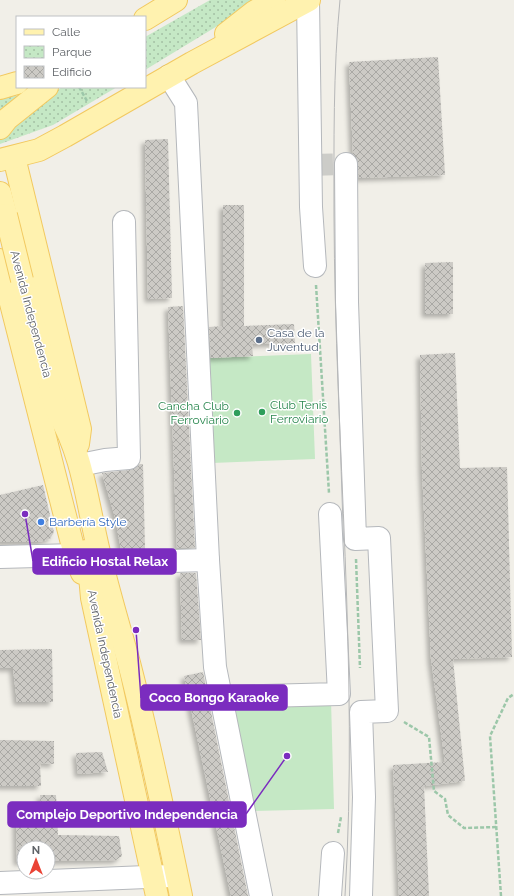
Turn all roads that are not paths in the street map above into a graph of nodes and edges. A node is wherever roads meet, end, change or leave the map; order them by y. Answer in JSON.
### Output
{"nodes":[{"id":1,"x":176,"y":0,"type":"edge"},
{"id":2,"x":274,"y":0,"type":"edge"},
{"id":3,"x":308,"y":0,"type":"edge"},
{"id":4,"x":146,"y":17,"type":"edge"},
{"id":5,"x":177,"y":72,"type":"junction"},
{"id":6,"x":16,"y":83,"type":"edge"},
{"id":7,"x":0,"y":88,"type":"edge"},
{"id":8,"x":45,"y":88,"type":"edge"},
{"id":9,"x":0,"y":128,"type":"edge"},
{"id":10,"x":7,"y":159,"type":"edge"},
{"id":11,"x":346,"y":164,"type":"dead end"},
{"id":12,"x":0,"y":193,"type":"edge"},
{"id":13,"x":124,"y":222,"type":"dead end"},
{"id":14,"x":0,"y":260,"type":"edge"},
{"id":15,"x":315,"y":266,"type":"road end"},
{"id":16,"x":57,"y":411,"type":"junction"},
{"id":17,"x":78,"y":460,"type":"junction"},
{"id":18,"x":330,"y":514,"type":"road end"},
{"id":19,"x":75,"y":555,"type":"junction"},
{"id":20,"x":0,"y":557,"type":"edge"},
{"id":21,"x":208,"y":560,"type":"junction"},
{"id":22,"x":101,"y":563,"type":"junction"},
{"id":23,"x":92,"y":598,"type":"junction"},
{"id":24,"x":221,"y":697,"type":"junction"},
{"id":25,"x":333,"y":854,"type":"road end"},
{"id":26,"x":0,"y":883,"type":"edge"},
{"id":27,"x":155,"y":886,"type":"edge"},
{"id":28,"x":179,"y":886,"type":"edge"},
{"id":29,"x":261,"y":896,"type":"edge"},
{"id":30,"x":330,"y":896,"type":"edge"},
{"id":31,"x":361,"y":896,"type":"edge"}],
"edges":[{"from":1,"to":4,"type":"main road"},
{"from":2,"to":5,"type":"main road"},
{"from":3,"to":5,"type":"main road"},
{"from":3,"to":15,"type":"street"},
{"from":5,"to":10,"type":"main road"},
{"from":5,"to":21,"type":"street"},
{"from":6,"to":7,"type":"main road"},
{"from":8,"to":9,"type":"main road"},
{"from":10,"to":17,"type":"main road"},
{"from":11,"to":31,"type":"street"},
{"from":12,"to":16,"type":"main road","name":"Avenida Independencia","bridge":true},
{"from":13,"to":17,"type":"street"},
{"from":14,"to":19,"type":"main road"},
{"from":16,"to":17,"type":"main road","name":"Avenida Independencia"},
{"from":16,"to":23,"type":"main road","name":"Avenida Independencia"},
{"from":17,"to":22,"type":"main road","name":"Avenida Independencia"},
{"from":18,"to":24,"type":"street"},
{"from":19,"to":20,"type":"street"},
{"from":19,"to":23,"type":"main road"},
{"from":21,"to":22,"type":"street"},
{"from":21,"to":24,"type":"street"},
{"from":22,"to":28,"type":"main road","name":"Avenida Independencia"},
{"from":23,"to":27,"type":"main road","name":"Avenida Independencia"},
{"from":24,"to":29,"type":"street"},
{"from":25,"to":30,"type":"street"},
{"from":26,"to":27,"type":"street"},
{"from":27,"to":28,"type":"street"}]}
